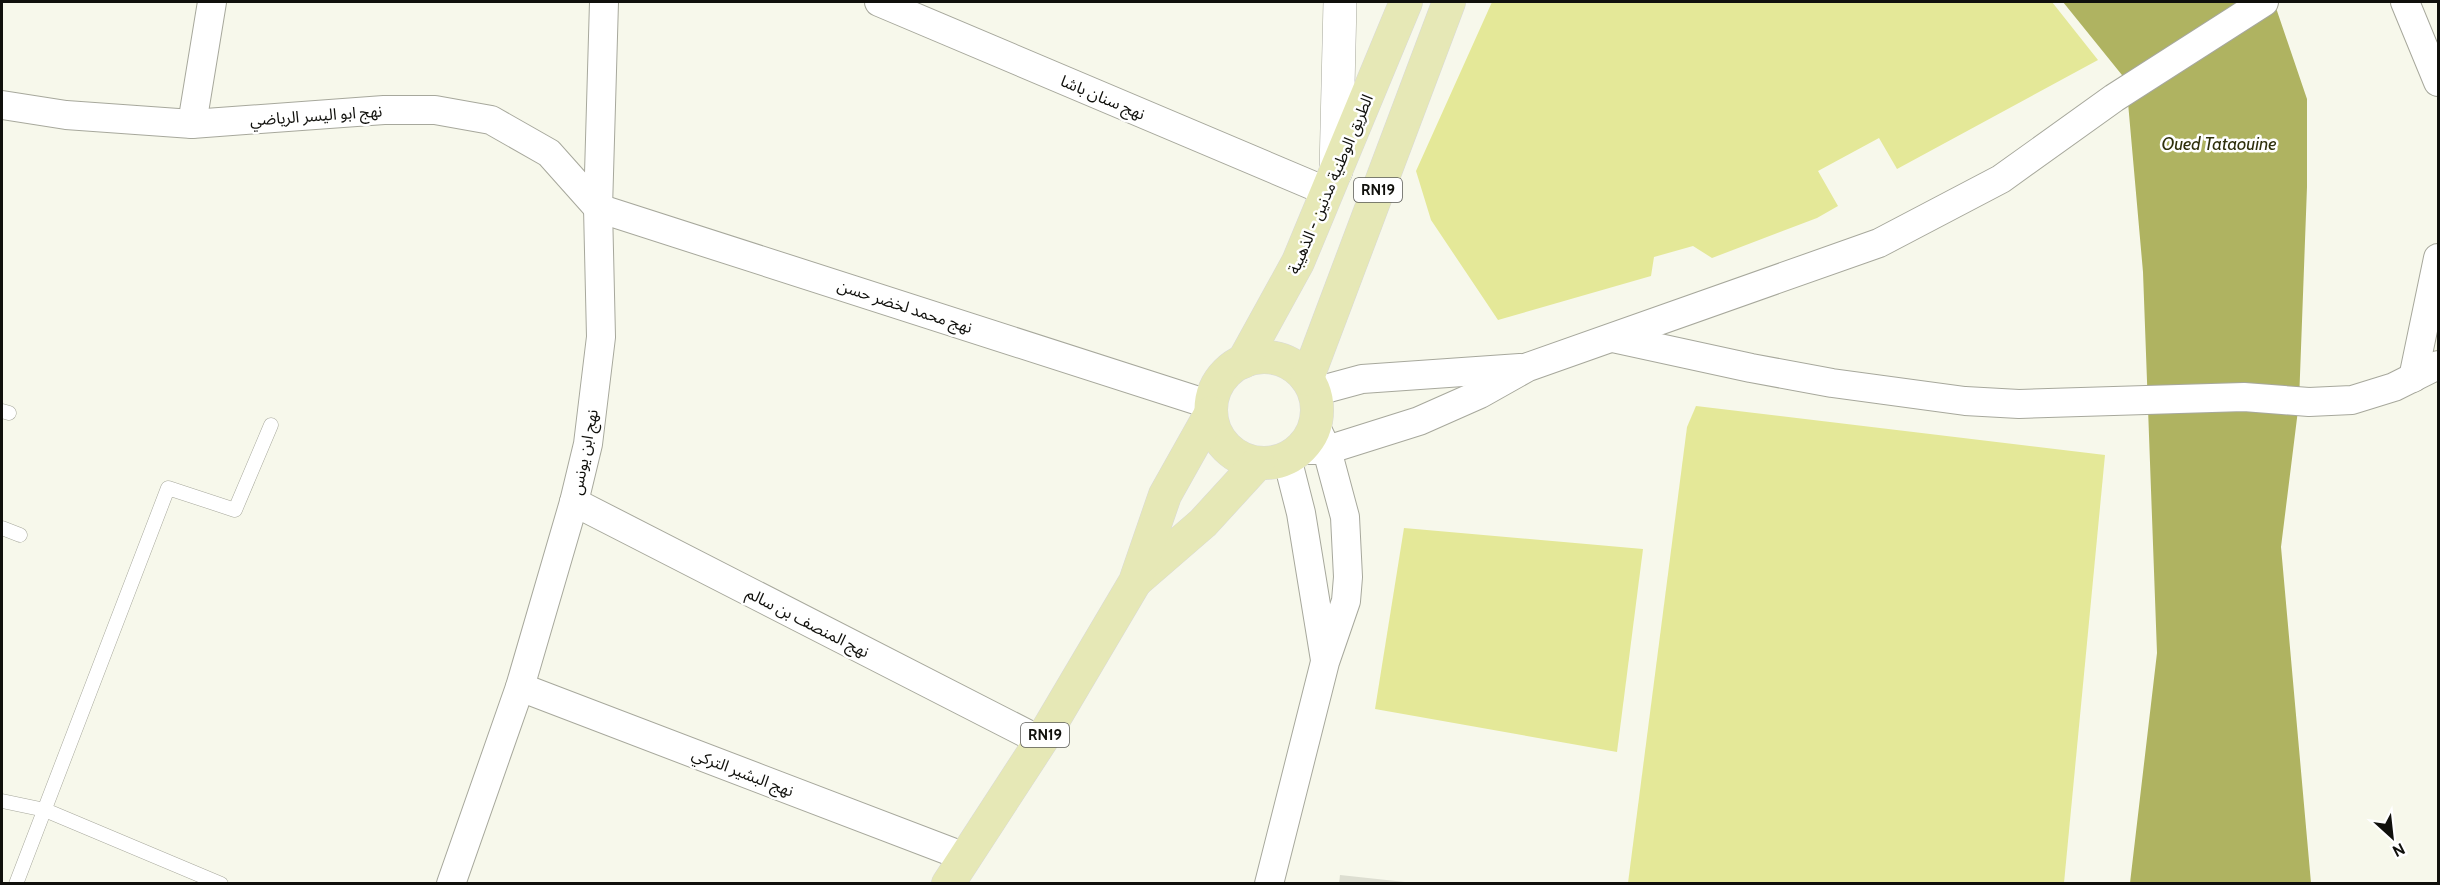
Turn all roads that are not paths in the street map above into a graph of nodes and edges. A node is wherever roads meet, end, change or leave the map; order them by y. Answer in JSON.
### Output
{"nodes":[{"id":1,"x":212,"y":2,"type":"edge"},
{"id":2,"x":604,"y":2,"type":"edge"},
{"id":3,"x":879,"y":2,"type":"edge"},
{"id":4,"x":1340,"y":2,"type":"edge"},
{"id":5,"x":1406,"y":2,"type":"edge"},
{"id":6,"x":1449,"y":2,"type":"edge"},
{"id":7,"x":2264,"y":2,"type":"edge"},
{"id":8,"x":2405,"y":2,"type":"edge"},
{"id":9,"x":2439,"y":82,"type":"edge"},
{"id":10,"x":2,"y":105,"type":"edge"},
{"id":11,"x":192,"y":124,"type":"junction"},
{"id":12,"x":1332,"y":183,"type":"junction"},
{"id":13,"x":598,"y":208,"type":"junction"},
{"id":14,"x":2439,"y":258,"type":"edge"},
{"id":15,"x":1613,"y":338,"type":"junction"},
{"id":16,"x":1243,"y":362,"type":"junction"},
{"id":17,"x":2439,"y":365,"type":"edge"},
{"id":18,"x":1528,"y":367,"type":"junction"},
{"id":19,"x":2413,"y":378,"type":"junction"},
{"id":20,"x":1311,"y":386,"type":"junction"},
{"id":21,"x":1211,"y":409,"type":"junction"},
{"id":22,"x":271,"y":425,"type":"dead end"},
{"id":23,"x":1297,"y":449,"type":"junction"},
{"id":24,"x":574,"y":502,"type":"junction"},
{"id":25,"x":2,"y":528,"type":"edge"},
{"id":26,"x":20,"y":535,"type":"dead end"},
{"id":27,"x":1135,"y":582,"type":"junction"},
{"id":28,"x":1325,"y":662,"type":"junction"},
{"id":29,"x":520,"y":687,"type":"junction"},
{"id":30,"x":1041,"y":741,"type":"junction"},
{"id":31,"x":2,"y":801,"type":"edge"},
{"id":32,"x":45,"y":810,"type":"junction"},
{"id":33,"x":957,"y":870,"type":"edge"},
{"id":34,"x":16,"y":884,"type":"edge"},
{"id":35,"x":221,"y":884,"type":"edge"},
{"id":36,"x":451,"y":884,"type":"edge"},
{"id":37,"x":1269,"y":884,"type":"edge"}],
"edges":[{"from":1,"to":11,"type":"street"},
{"from":2,"to":13,"type":"street","name":"نهج ابن يونس"},
{"from":3,"to":12,"type":"street","name":"نهج سنان باشا"},
{"from":4,"to":12,"type":"street"},
{"from":5,"to":12,"type":"main road","name":"الطريق الوطنية مدنين - الذهيبة","number":"RN19"},
{"from":6,"to":20,"type":"main road","number":"RN19"},
{"from":7,"to":15,"type":"street"},
{"from":8,"to":9,"type":"street"},
{"from":10,"to":11,"type":"street","name":"نهج ابو اليسر الرياضي"},
{"from":11,"to":13,"type":"street","name":"نهج ابو اليسر الرياضي"},
{"from":12,"to":16,"type":"main road","name":"الطريق الوطنية مدنين - الذهيبة","number":"RN19"},
{"from":13,"to":21,"type":"street","name":"نهج محمد لخضر حسن"},
{"from":13,"to":24,"type":"street","name":"نهج ابن يونس"},
{"from":14,"to":19,"type":"street"},
{"from":15,"to":18,"type":"street"},
{"from":15,"to":19,"type":"street"},
{"from":16,"to":20,"type":"main road"},
{"from":16,"to":21,"type":"main road","number":"RN19"},
{"from":17,"to":19,"type":"street"},
{"from":18,"to":20,"type":"street"},
{"from":18,"to":23,"type":"street"},
{"from":20,"to":23,"type":"main road","number":"RN19"},
{"from":21,"to":23,"type":"main road"},
{"from":21,"to":27,"type":"main road","number":"RN19"},
{"from":22,"to":32,"type":"lane"},
{"from":23,"to":27,"type":"main road","number":"RN19"},
{"from":23,"to":28,"type":"street"},
{"from":23,"to":28,"type":"street"},
{"from":24,"to":29,"type":"street","name":"نهج ابن يونس"},
{"from":24,"to":30,"type":"street","name":"نهج المنصف بن سالم"},
{"from":25,"to":26,"type":"lane"},
{"from":27,"to":30,"type":"main road","number":"RN19"},
{"from":28,"to":37,"type":"street"},
{"from":29,"to":33,"type":"street","name":"نهج البشير التركي"},
{"from":29,"to":36,"type":"street","name":"نهج ابن يونس"},
{"from":30,"to":33,"type":"main road","number":"RN19"},
{"from":31,"to":32,"type":"lane"},
{"from":32,"to":34,"type":"lane"},
{"from":32,"to":35,"type":"lane"}]}
